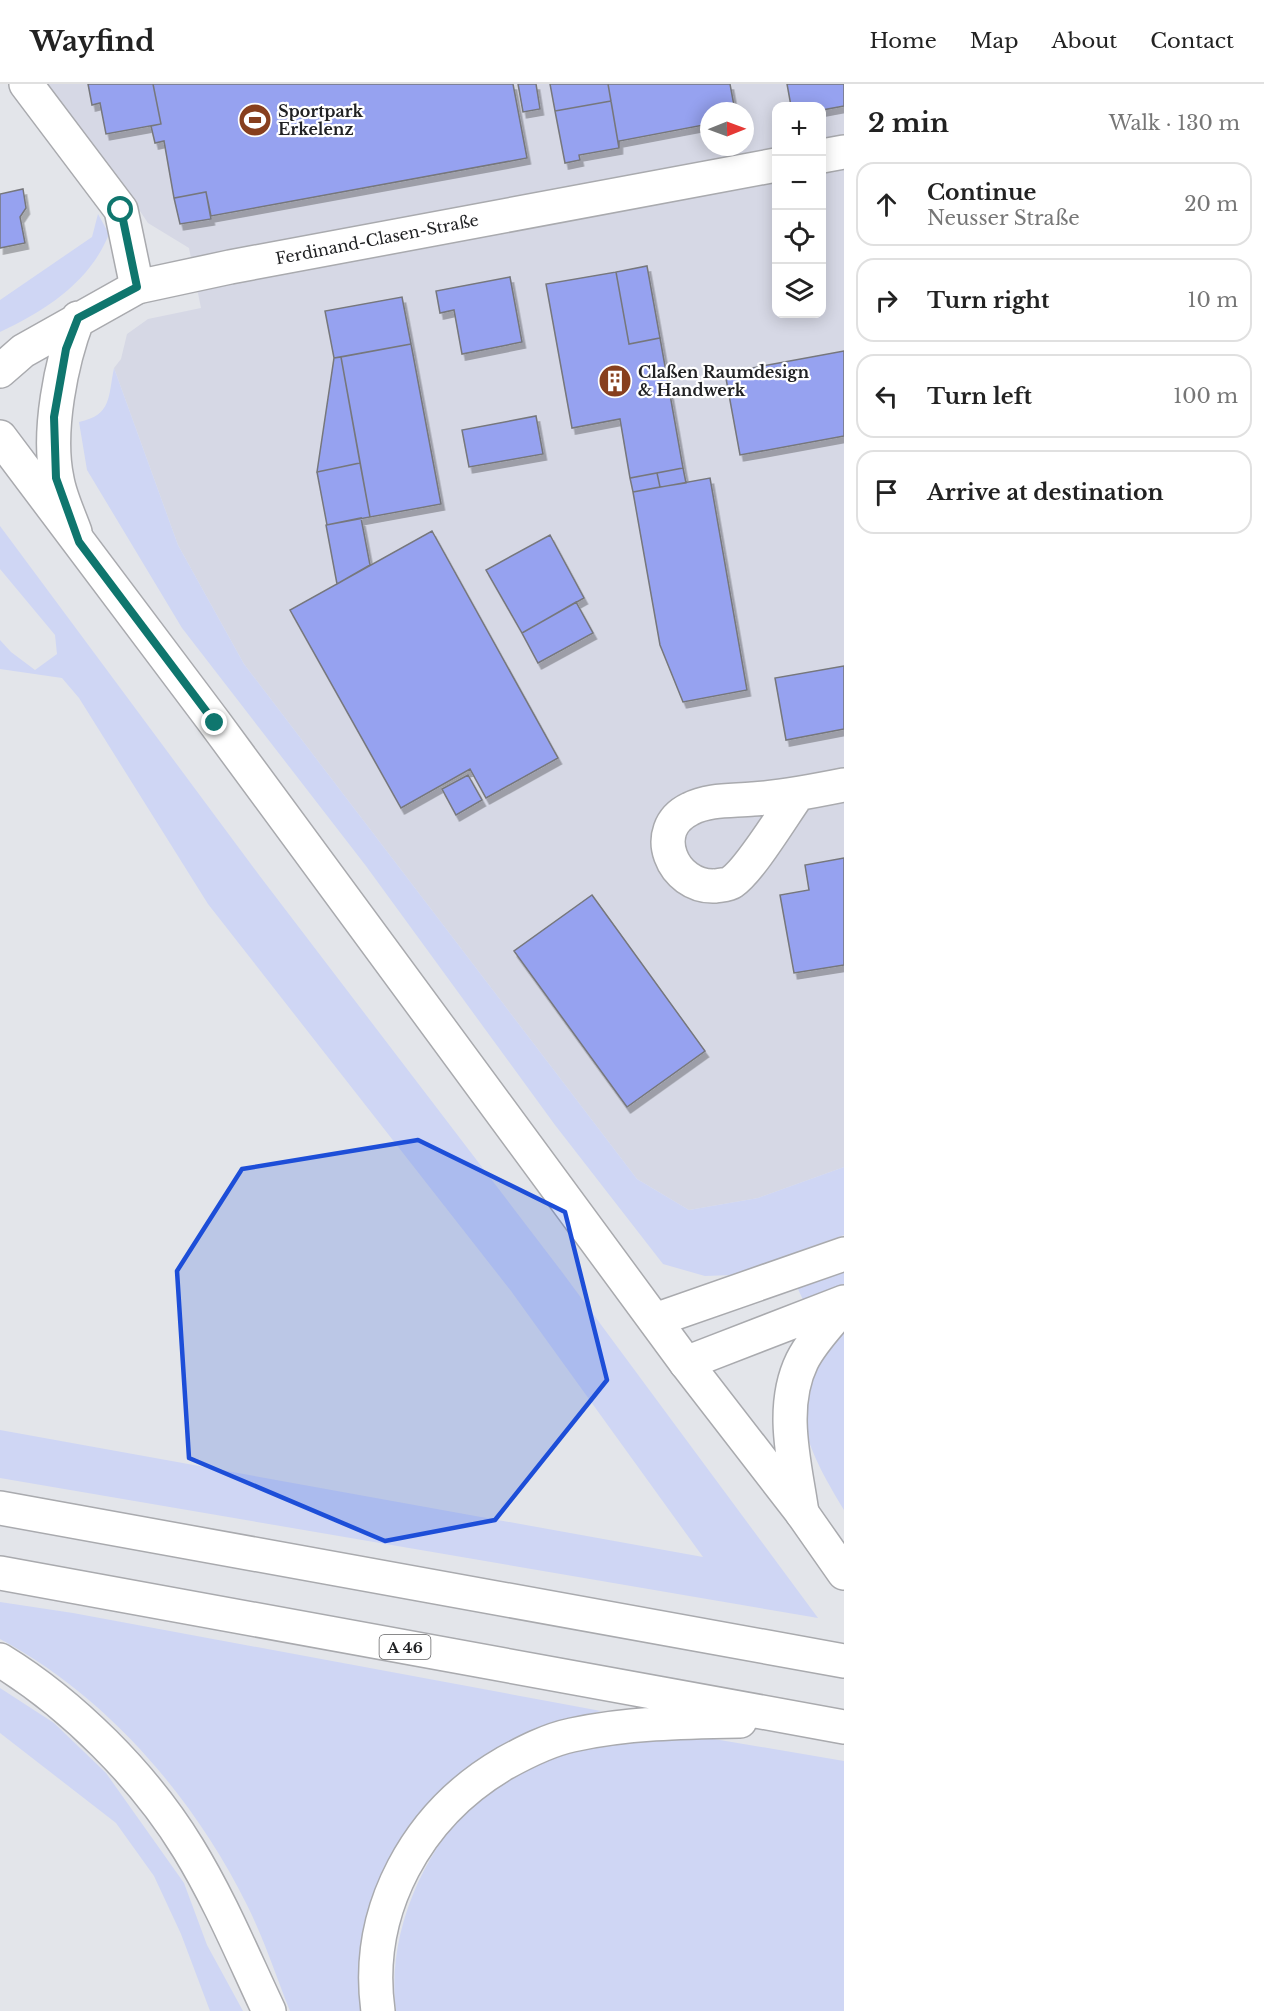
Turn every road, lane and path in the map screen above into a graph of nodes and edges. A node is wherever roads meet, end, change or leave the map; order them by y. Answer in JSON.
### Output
{"nodes":[{"id":1,"x":26,"y":84,"type":"edge"},
{"id":2,"x":844,"y":152,"type":"edge"},
{"id":3,"x":826,"y":155,"type":"edge"},
{"id":4,"x":772,"y":166,"type":"edge"},
{"id":5,"x":137,"y":287,"type":"junction"},
{"id":6,"x":78,"y":318,"type":"junction"},
{"id":7,"x":0,"y":371,"type":"edge"},
{"id":8,"x":0,"y":437,"type":"edge"},
{"id":9,"x":79,"y":542,"type":"junction"},
{"id":10,"x":844,"y":785,"type":"edge"},
{"id":11,"x":798,"y":794,"type":"dead end"},
{"id":12,"x":844,"y":1254,"type":"edge"},
{"id":13,"x":844,"y":1304,"type":"edge"},
{"id":14,"x":655,"y":1320,"type":"junction"},
{"id":15,"x":686,"y":1363,"type":"junction"},
{"id":16,"x":0,"y":1508,"type":"edge"},
{"id":17,"x":802,"y":1513,"type":"junction"},
{"id":18,"x":0,"y":1573,"type":"edge"},
{"id":19,"x":844,"y":1573,"type":"edge"},
{"id":20,"x":0,"y":1660,"type":"edge"},
{"id":21,"x":844,"y":1661,"type":"edge"},
{"id":22,"x":811,"y":1720,"type":"junction"},
{"id":23,"x":844,"y":1727,"type":"edge"},
{"id":24,"x":270,"y":2011,"type":"edge"},
{"id":25,"x":378,"y":2011,"type":"edge"}],
"edges":[{"from":1,"to":5,"type":"main road"},
{"from":2,"to":3,"type":"main road"},
{"from":4,"to":5,"type":"main road","name":"Ferdinand-Clasen-Straße"},
{"from":5,"to":6,"type":"main road","name":"Ferdinand-Clasen-Straße"},
{"from":6,"to":7,"type":"main road","name":"Ferdinand-Clasen-Straße"},
{"from":6,"to":9,"type":"main road"},
{"from":8,"to":9,"type":"main road"},
{"from":9,"to":14,"type":"main road"},
{"from":10,"to":11,"type":"main road"},
{"from":12,"to":14,"type":"main road"},
{"from":13,"to":15,"type":"main road"},
{"from":13,"to":17,"type":"main road"},
{"from":14,"to":15,"type":"main road"},
{"from":15,"to":17,"type":"main road"},
{"from":16,"to":21,"type":"main road"},
{"from":17,"to":19,"type":"main road"},
{"from":18,"to":22,"type":"main road","number":"A 46"},
{"from":20,"to":24,"type":"main road"},
{"from":22,"to":23,"type":"main road","number":"A 46"},
{"from":22,"to":25,"type":"main road","number":"A 46"}]}
